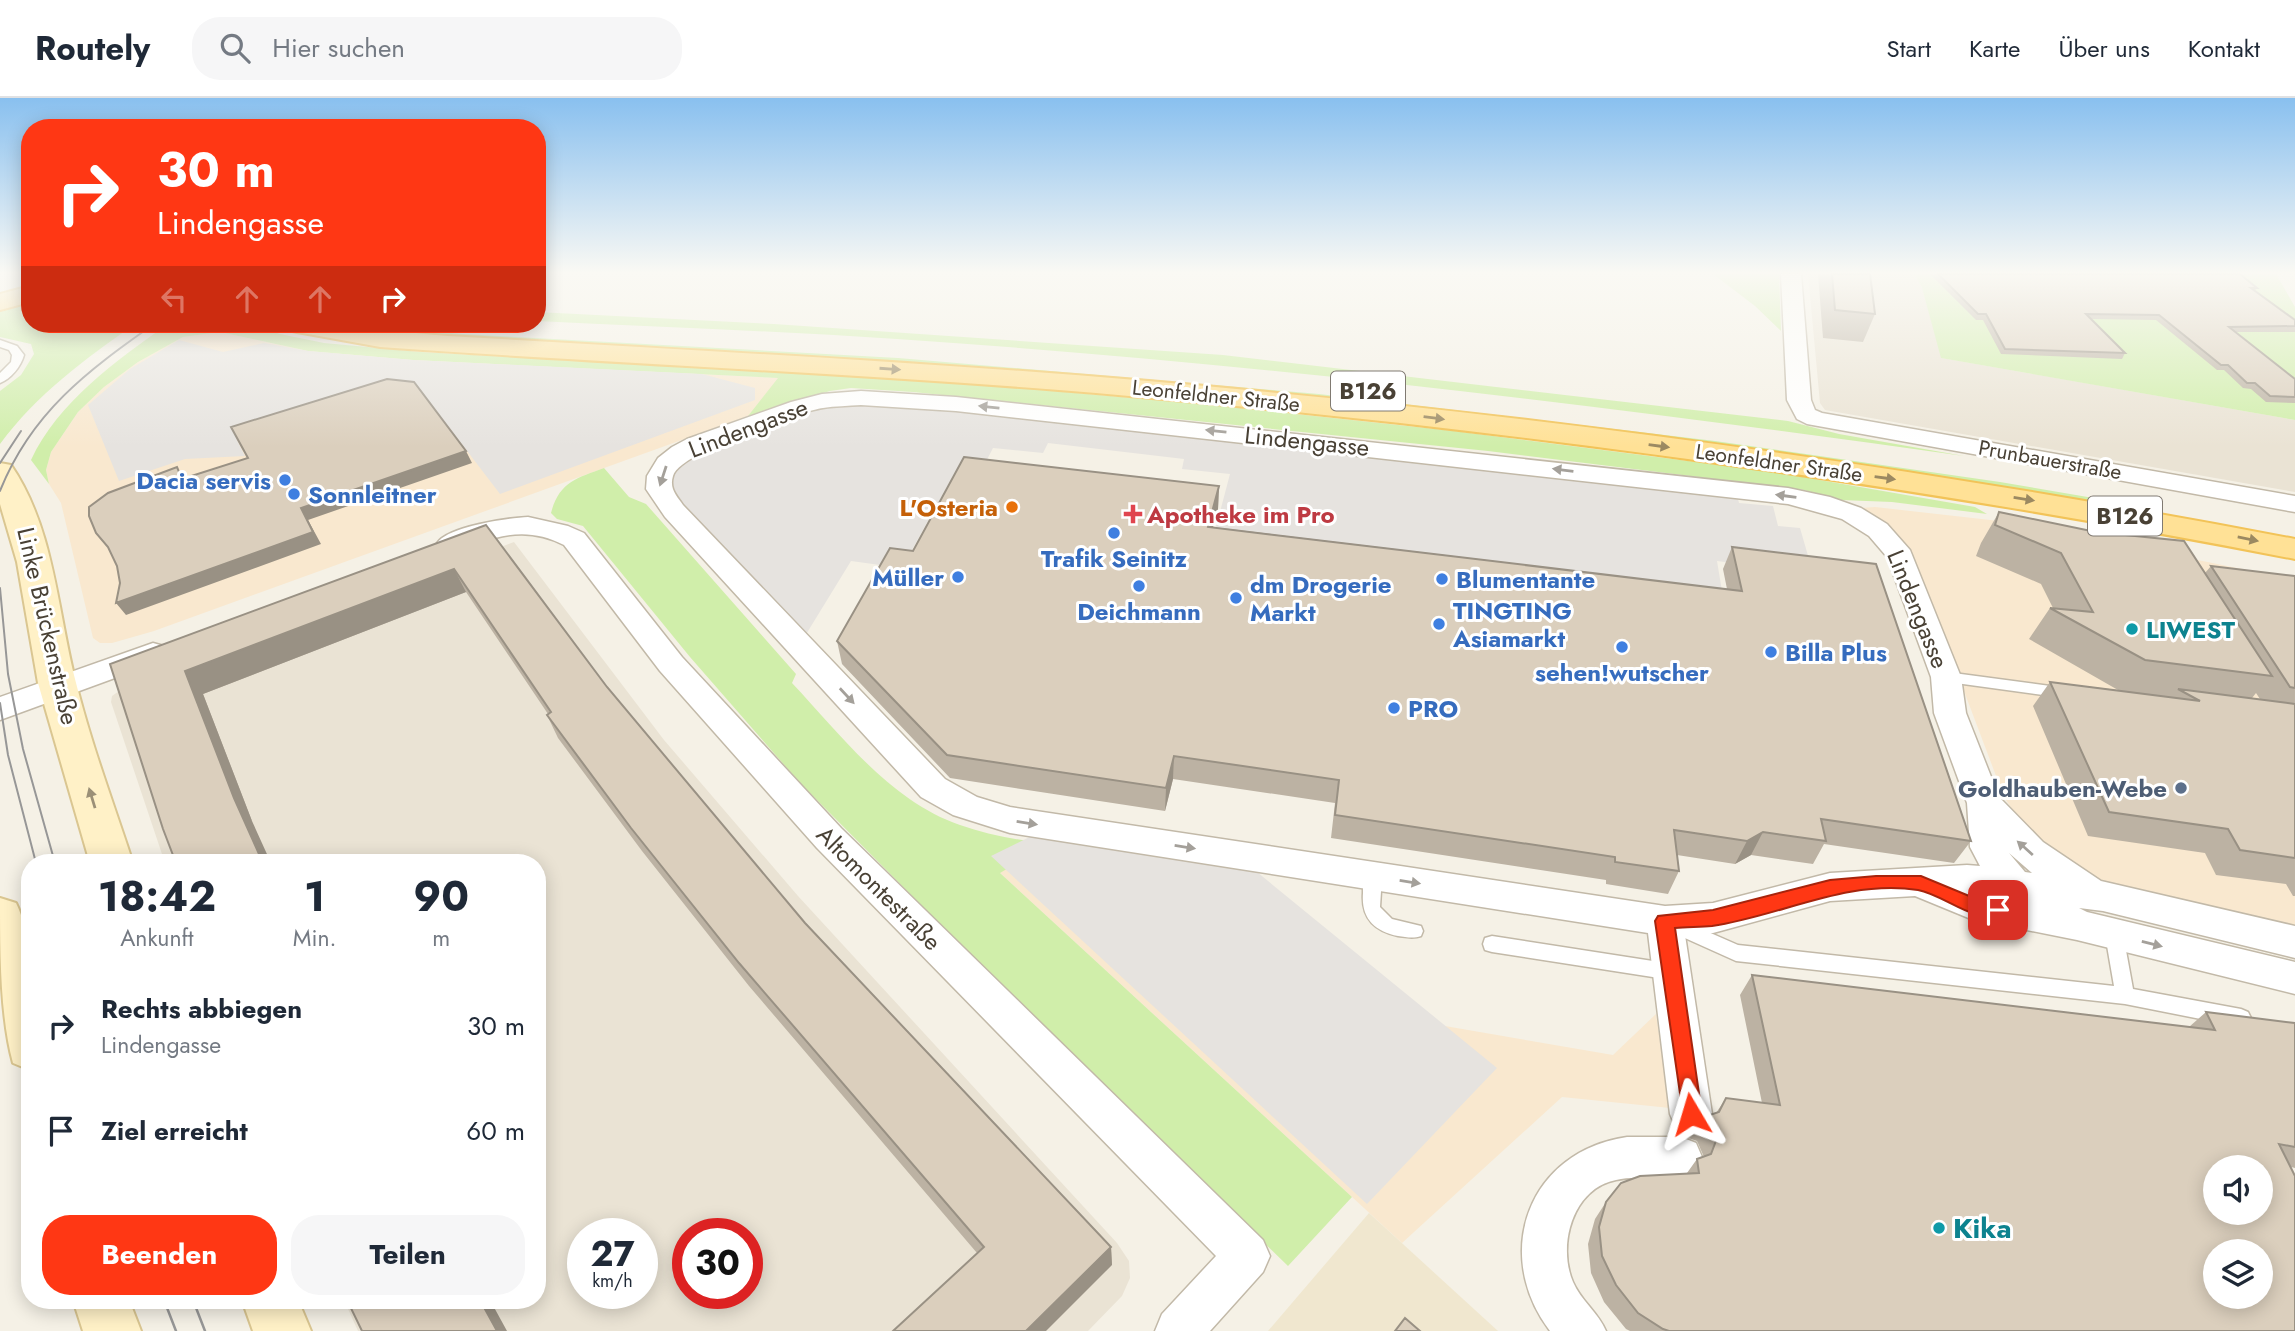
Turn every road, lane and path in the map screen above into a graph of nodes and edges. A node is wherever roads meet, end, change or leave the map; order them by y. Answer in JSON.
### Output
{"nodes":[{"id":1,"x":569,"y":332,"type":"edge"},
{"id":2,"x":1795,"y":332,"type":"edge"},
{"id":3,"x":347,"y":333,"type":"edge"},
{"id":4,"x":0,"y":343,"type":"edge"},
{"id":5,"x":0,"y":380,"type":"edge"},
{"id":6,"x":0,"y":472,"type":"edge"},
{"id":7,"x":2295,"y":505,"type":"edge"},
{"id":8,"x":2294,"y":543,"type":"edge"},
{"id":9,"x":420,"y":555,"type":"edge"},
{"id":10,"x":174,"y":646,"type":"edge"},
{"id":11,"x":1946,"y":677,"type":"junction"},
{"id":12,"x":59,"y":688,"type":"junction"},
{"id":13,"x":2076,"y":694,"type":"edge"},
{"id":14,"x":0,"y":709,"type":"edge"},
{"id":15,"x":1984,"y":803,"type":"junction"},
{"id":16,"x":109,"y":854,"type":"edge"},
{"id":17,"x":1373,"y":876,"type":"junction"},
{"id":18,"x":1921,"y":883,"type":"junction"},
{"id":19,"x":2016,"y":886,"type":"junction"},
{"id":20,"x":2103,"y":896,"type":"junction"},
{"id":21,"x":0,"y":916,"type":"edge"},
{"id":22,"x":1665,"y":921,"type":"junction"},
{"id":23,"x":2077,"y":925,"type":"junction"},
{"id":24,"x":1414,"y":931,"type":"dead end"},
{"id":25,"x":2114,"y":934,"type":"junction"},
{"id":26,"x":2295,"y":942,"type":"edge"},
{"id":27,"x":1492,"y":944,"type":"dead end"},
{"id":28,"x":1672,"y":972,"type":"junction"},
{"id":29,"x":2295,"y":978,"type":"edge"},
{"id":30,"x":2125,"y":996,"type":"junction"},
{"id":31,"x":21,"y":1008,"type":"edge"},
{"id":32,"x":2256,"y":1021,"type":"edge"},
{"id":33,"x":1691,"y":1114,"type":"edge"},
{"id":34,"x":1681,"y":1157,"type":"dead end"},
{"id":35,"x":104,"y":1309,"type":"edge"},
{"id":36,"x":273,"y":1309,"type":"edge"},
{"id":37,"x":112,"y":1331,"type":"edge"},
{"id":38,"x":282,"y":1331,"type":"edge"},
{"id":39,"x":1179,"y":1331,"type":"edge"},
{"id":40,"x":1582,"y":1331,"type":"edge"}],
"edges":[{"from":1,"to":8,"type":"main road","name":"Leonfeldner Straße","number":"B126"},
{"from":2,"to":7,"type":"street","name":"Prunbauerstraße"},
{"from":3,"to":8,"type":"main road","name":"Leonfeldner Straße","number":"B126","one_way":true},
{"from":4,"to":5,"type":"lane"},
{"from":6,"to":12,"type":"main road","name":"Linke Brückenstraße"},
{"from":9,"to":39,"type":"street","name":"Altomontestraße"},
{"from":10,"to":12,"type":"street"},
{"from":11,"to":13,"type":"lane"},
{"from":11,"to":15,"type":"street","name":"Lindengasse"},
{"from":11,"to":17,"type":"street","name":"Lindengasse","one_way":true},
{"from":12,"to":14,"type":"street"},
{"from":16,"to":12,"type":"main road","name":"Linke Brückenstraße","one_way":true},
{"from":15,"to":19,"type":"street","name":"Lindengasse"},
{"from":20,"to":15,"type":"street","name":"Lindengasse","one_way":true},
{"from":17,"to":22,"type":"street","name":"Lindengasse","one_way":true},
{"from":17,"to":24,"type":"lane"},
{"from":18,"to":19,"type":"street","name":"Lindengasse"},
{"from":18,"to":22,"type":"street","name":"Lindengasse"},
{"from":18,"to":23,"type":"street","name":"Lindengasse"},
{"from":19,"to":20,"type":"street","name":"Lindengasse"},
{"from":19,"to":23,"type":"street","name":"Lindengasse"},
{"from":20,"to":26,"type":"street","name":"Lindengasse"},
{"from":21,"to":31,"type":"main road"},
{"from":22,"to":28,"type":"street"},
{"from":22,"to":30,"type":"lane"},
{"from":23,"to":25,"type":"street","name":"Lindengasse"},
{"from":25,"to":29,"type":"street","name":"Lindengasse","one_way":true},
{"from":25,"to":30,"type":"lane"},
{"from":27,"to":28,"type":"lane"},
{"from":28,"to":33,"type":"street"},
{"from":30,"to":32,"type":"lane"},
{"from":34,"to":40,"type":"street"},
{"from":35,"to":37,"type":"main road"},
{"from":36,"to":38,"type":"main road"}]}
